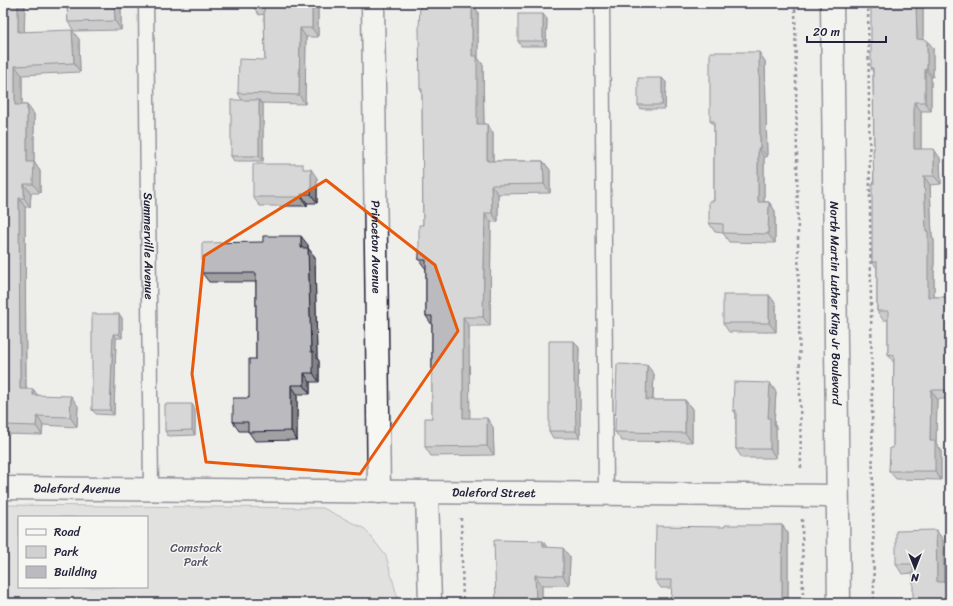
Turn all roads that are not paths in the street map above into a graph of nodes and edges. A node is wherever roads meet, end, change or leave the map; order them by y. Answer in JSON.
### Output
{"nodes":[{"id":1,"x":146,"y":3,"type":"edge"},
{"id":2,"x":373,"y":3,"type":"edge"},
{"id":3,"x":602,"y":3,"type":"edge"},
{"id":4,"x":832,"y":3,"type":"edge"},
{"id":5,"x":3,"y":488,"type":"edge"},
{"id":6,"x":151,"y":490,"type":"junction"},
{"id":7,"x":379,"y":492,"type":"junction"},
{"id":8,"x":427,"y":492,"type":"junction"},
{"id":9,"x":606,"y":493,"type":"junction"},
{"id":10,"x":837,"y":496,"type":"junction"},
{"id":11,"x":430,"y":603,"type":"edge"},
{"id":12,"x":839,"y":603,"type":"edge"}],
"edges":[{"from":1,"to":6,"type":"lane","name":"Summerville Avenue"},
{"from":2,"to":7,"type":"street","name":"Princeton Avenue"},
{"from":3,"to":9,"type":"lane"},
{"from":4,"to":10,"type":"street","name":"North Martin Luther King Jr Boulevard"},
{"from":5,"to":6,"type":"street","name":"Daleford Avenue"},
{"from":6,"to":7,"type":"street","name":"Daleford Street"},
{"from":7,"to":8,"type":"street","name":"Daleford Street"},
{"from":8,"to":9,"type":"street","name":"Daleford Street"},
{"from":8,"to":11,"type":"street"},
{"from":9,"to":10,"type":"street","name":"Daleford Street"},
{"from":10,"to":12,"type":"street","name":"North Martin Luther King Jr Boulevard"}]}
